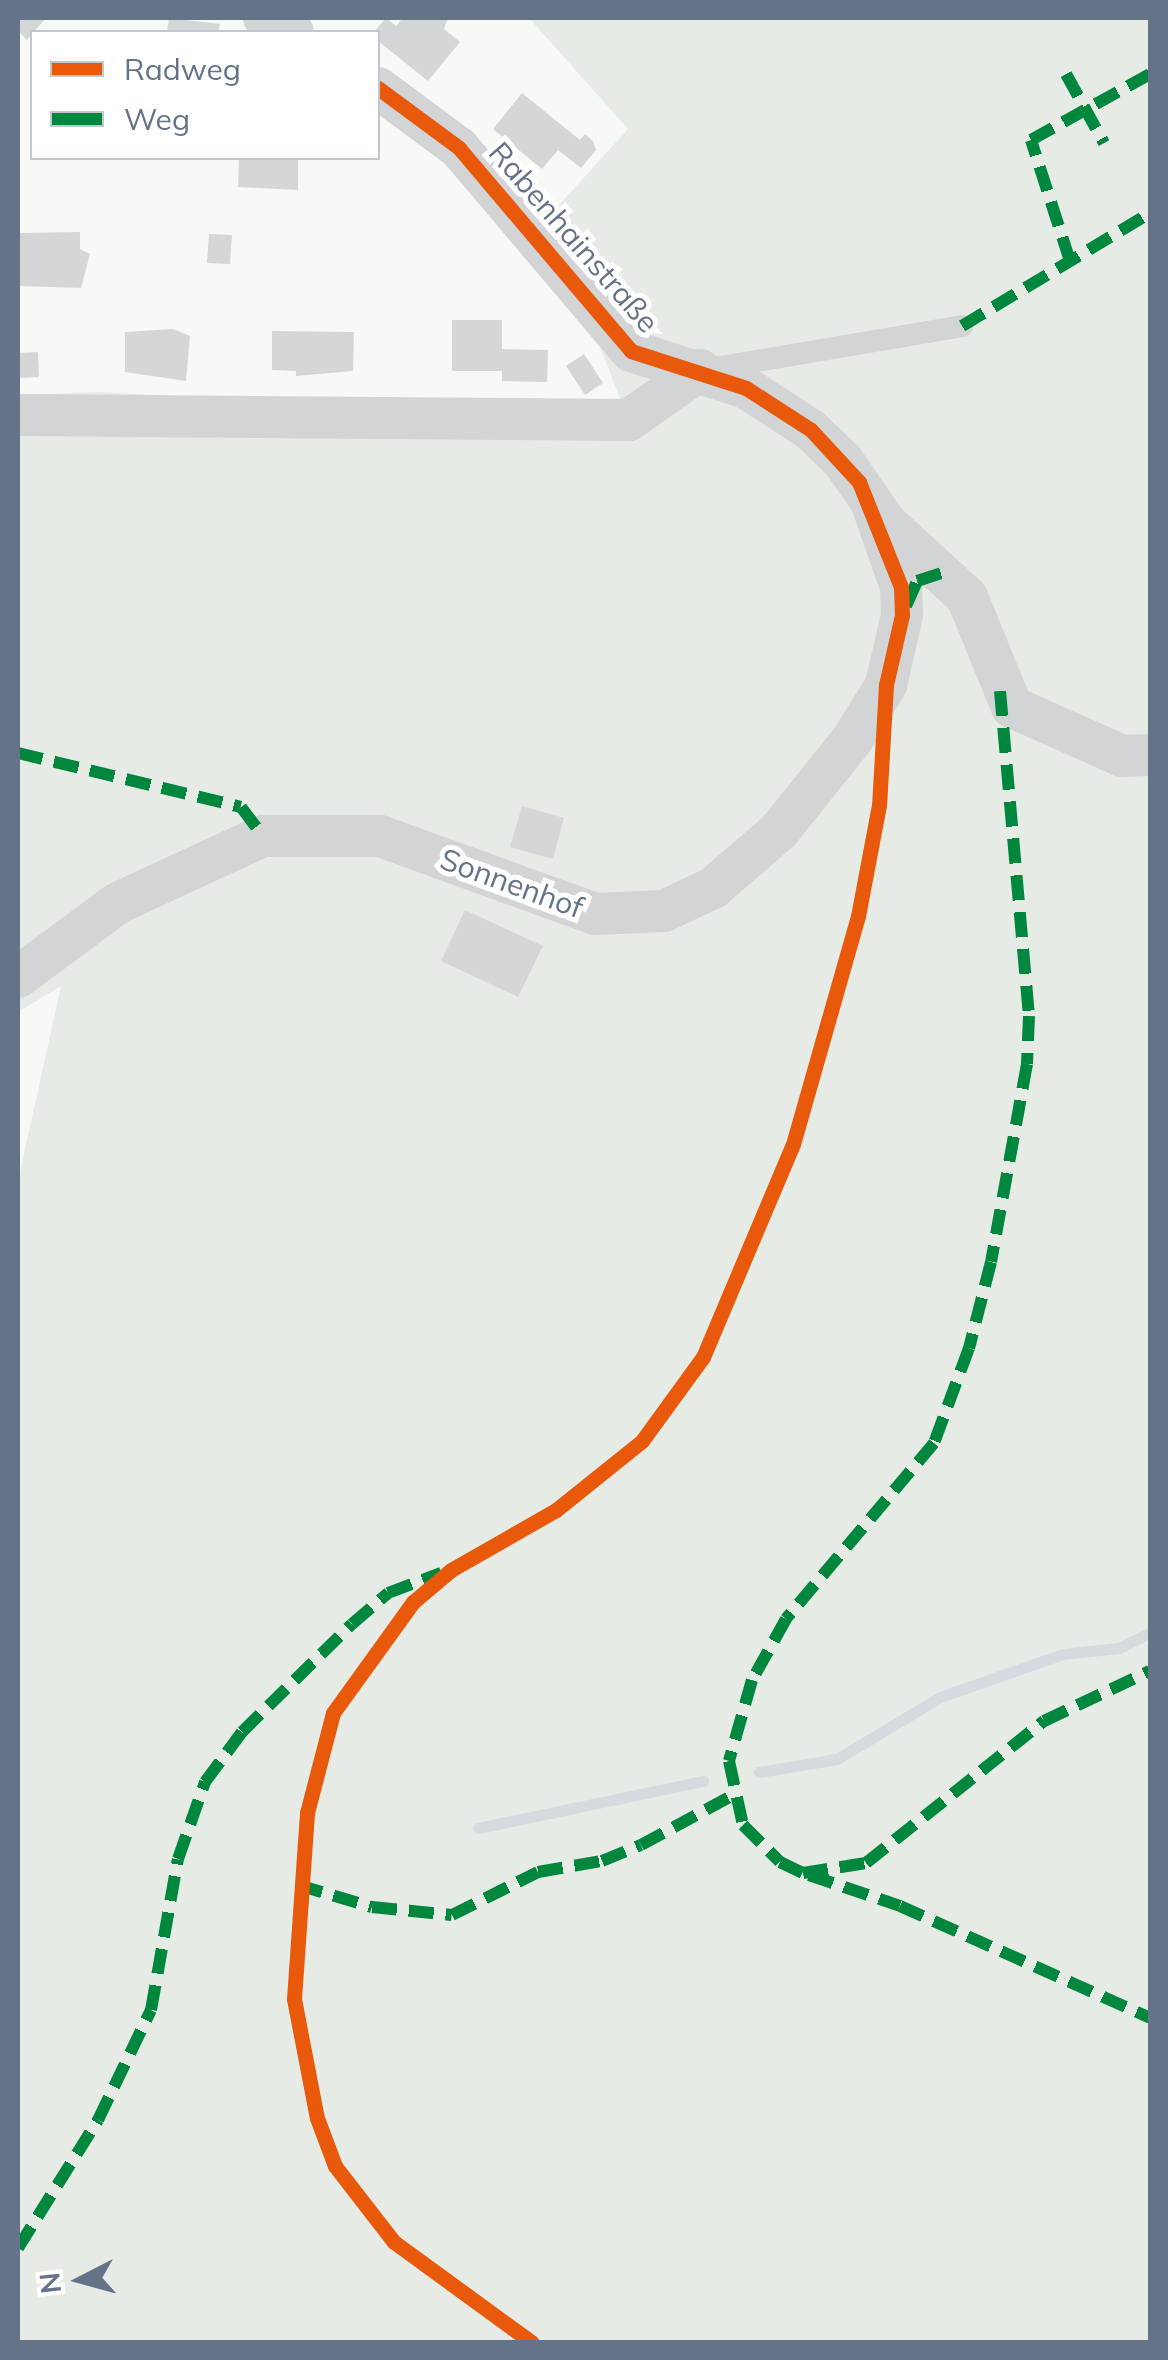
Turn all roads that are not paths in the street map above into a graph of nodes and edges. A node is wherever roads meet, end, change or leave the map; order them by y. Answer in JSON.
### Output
{"nodes":[{"id":1,"x":264,"y":18,"type":"edge"},
{"id":2,"x":289,"y":30,"type":"edge"},
{"id":3,"x":380,"y":90,"type":"edge"},
{"id":4,"x":962,"y":326,"type":"dead end"},
{"id":5,"x":700,"y":370,"type":"junction"},
{"id":6,"x":18,"y":415,"type":"edge"},
{"id":7,"x":874,"y":510,"type":"junction"},
{"id":8,"x":1150,"y":756,"type":"edge"},
{"id":9,"x":18,"y":977,"type":"edge"}],
"edges":[{"from":1,"to":2,"type":"street"},
{"from":3,"to":5,"type":"street","name":"Rabenhainstraße"},
{"from":4,"to":5,"type":"lane"},
{"from":5,"to":6,"type":"street"},
{"from":5,"to":7,"type":"street","name":"Rabenhainstraße"},
{"from":7,"to":8,"type":"street","name":"Rabenhainstraße"},
{"from":7,"to":9,"type":"street","name":"Sonnenhof"}]}
